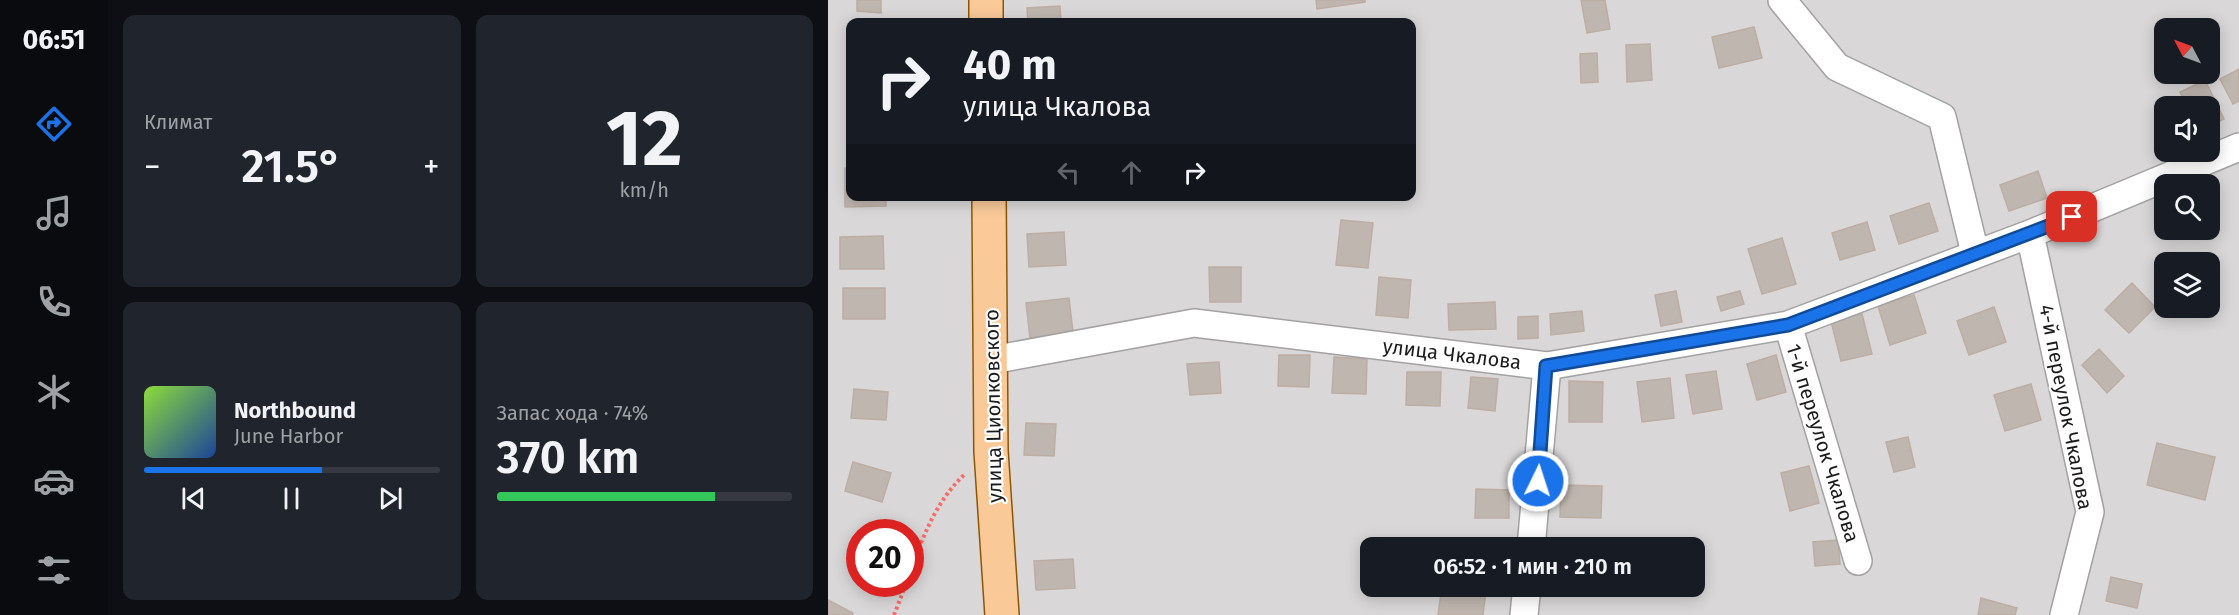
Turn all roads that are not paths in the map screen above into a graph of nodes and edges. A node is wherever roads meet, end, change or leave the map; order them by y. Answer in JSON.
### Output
{"nodes":[{"id":1,"x":986,"y":0,"type":"edge"},
{"id":2,"x":1782,"y":0,"type":"edge"},
{"id":3,"x":986,"y":18,"type":"edge"},
{"id":4,"x":2239,"y":147,"type":"edge"},
{"id":5,"x":989,"y":201,"type":"edge"},
{"id":6,"x":2030,"y":234,"type":"junction"},
{"id":7,"x":1975,"y":253,"type":"junction"},
{"id":8,"x":1788,"y":325,"type":"junction"},
{"id":9,"x":992,"y":360,"type":"junction"},
{"id":10,"x":1546,"y":366,"type":"junction"},
{"id":11,"x":1532,"y":537,"type":"edge"},
{"id":12,"x":1858,"y":561,"type":"dead end"},
{"id":13,"x":1526,"y":597,"type":"edge"},
{"id":14,"x":1002,"y":615,"type":"edge"},
{"id":15,"x":1524,"y":615,"type":"edge"},
{"id":16,"x":2064,"y":615,"type":"edge"}],
"edges":[{"from":1,"to":3,"type":"main road"},
{"from":2,"to":7,"type":"street"},
{"from":4,"to":6,"type":"street","name":"улица Чкалова"},
{"from":5,"to":9,"type":"main road","name":"улица Циолковского"},
{"from":6,"to":7,"type":"street","name":"улица Чкалова"},
{"from":6,"to":16,"type":"street","name":"4-й переулок Чкалова"},
{"from":7,"to":8,"type":"street","name":"улица Чкалова"},
{"from":8,"to":10,"type":"street","name":"улица Чкалова"},
{"from":8,"to":12,"type":"street","name":"1-й переулок Чкалова"},
{"from":9,"to":10,"type":"street","name":"улица Чкалова"},
{"from":9,"to":14,"type":"main road","name":"улица Циолковского"},
{"from":10,"to":11,"type":"street"},
{"from":13,"to":15,"type":"street"}]}
